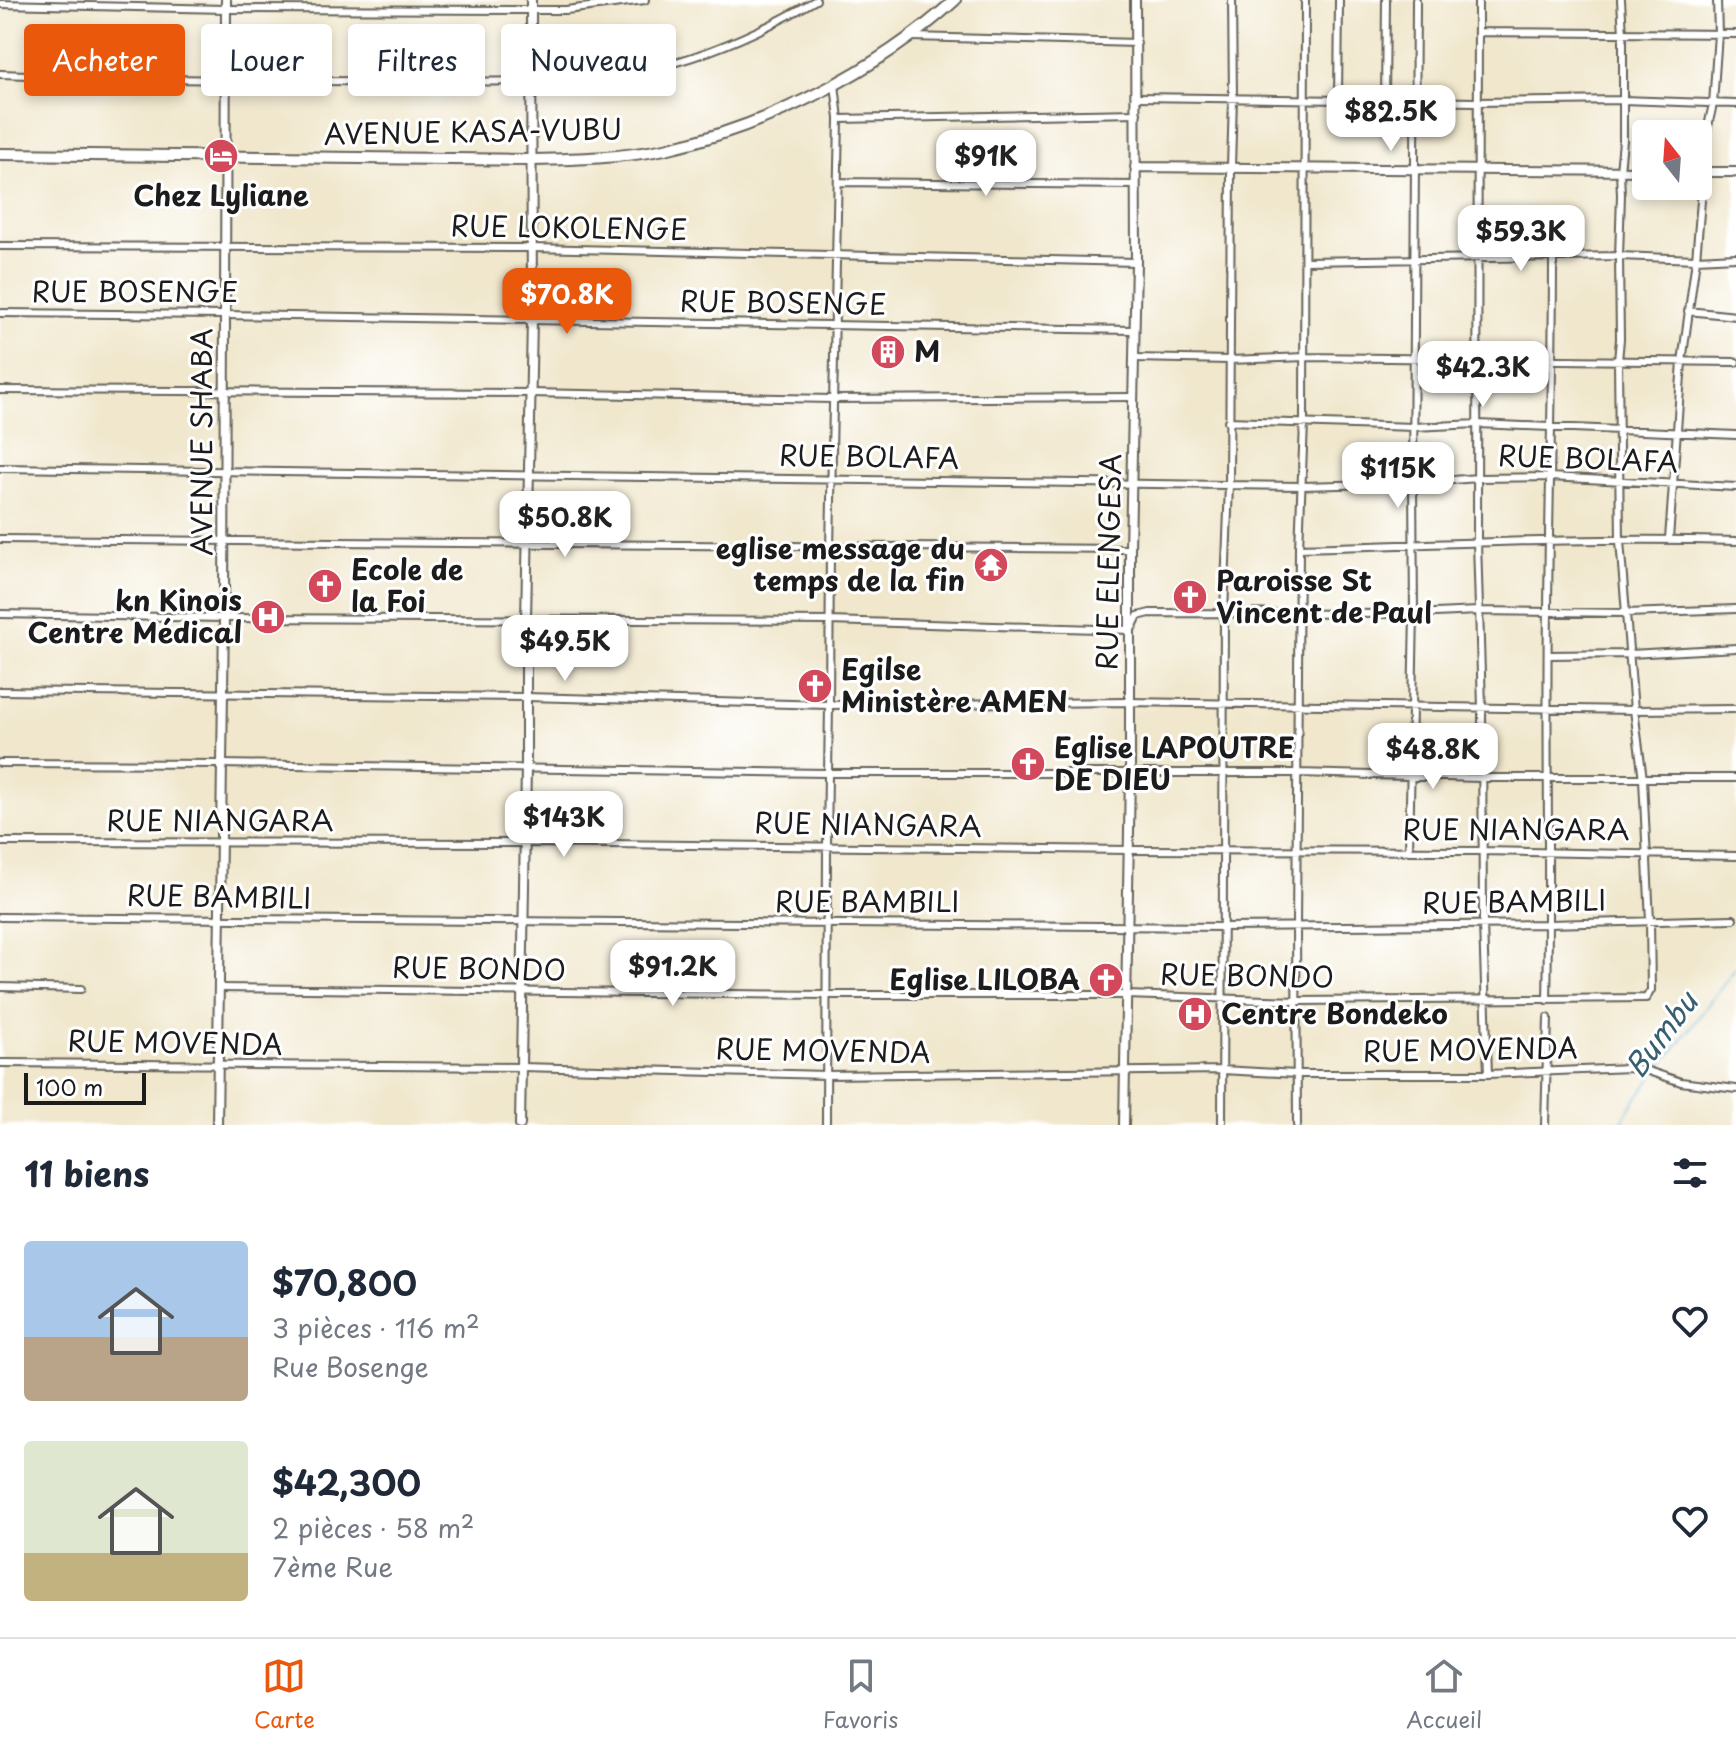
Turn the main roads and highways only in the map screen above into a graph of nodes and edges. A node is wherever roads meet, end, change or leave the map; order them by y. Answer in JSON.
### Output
{"nodes":[{"id":1,"x":955,"y":0,"type":"edge"},
{"id":2,"x":0,"y":154,"type":"edge"}],
"edges":[{"from":1,"to":2,"type":"main road","name":"AVENUE KASA-VUBU"}]}
